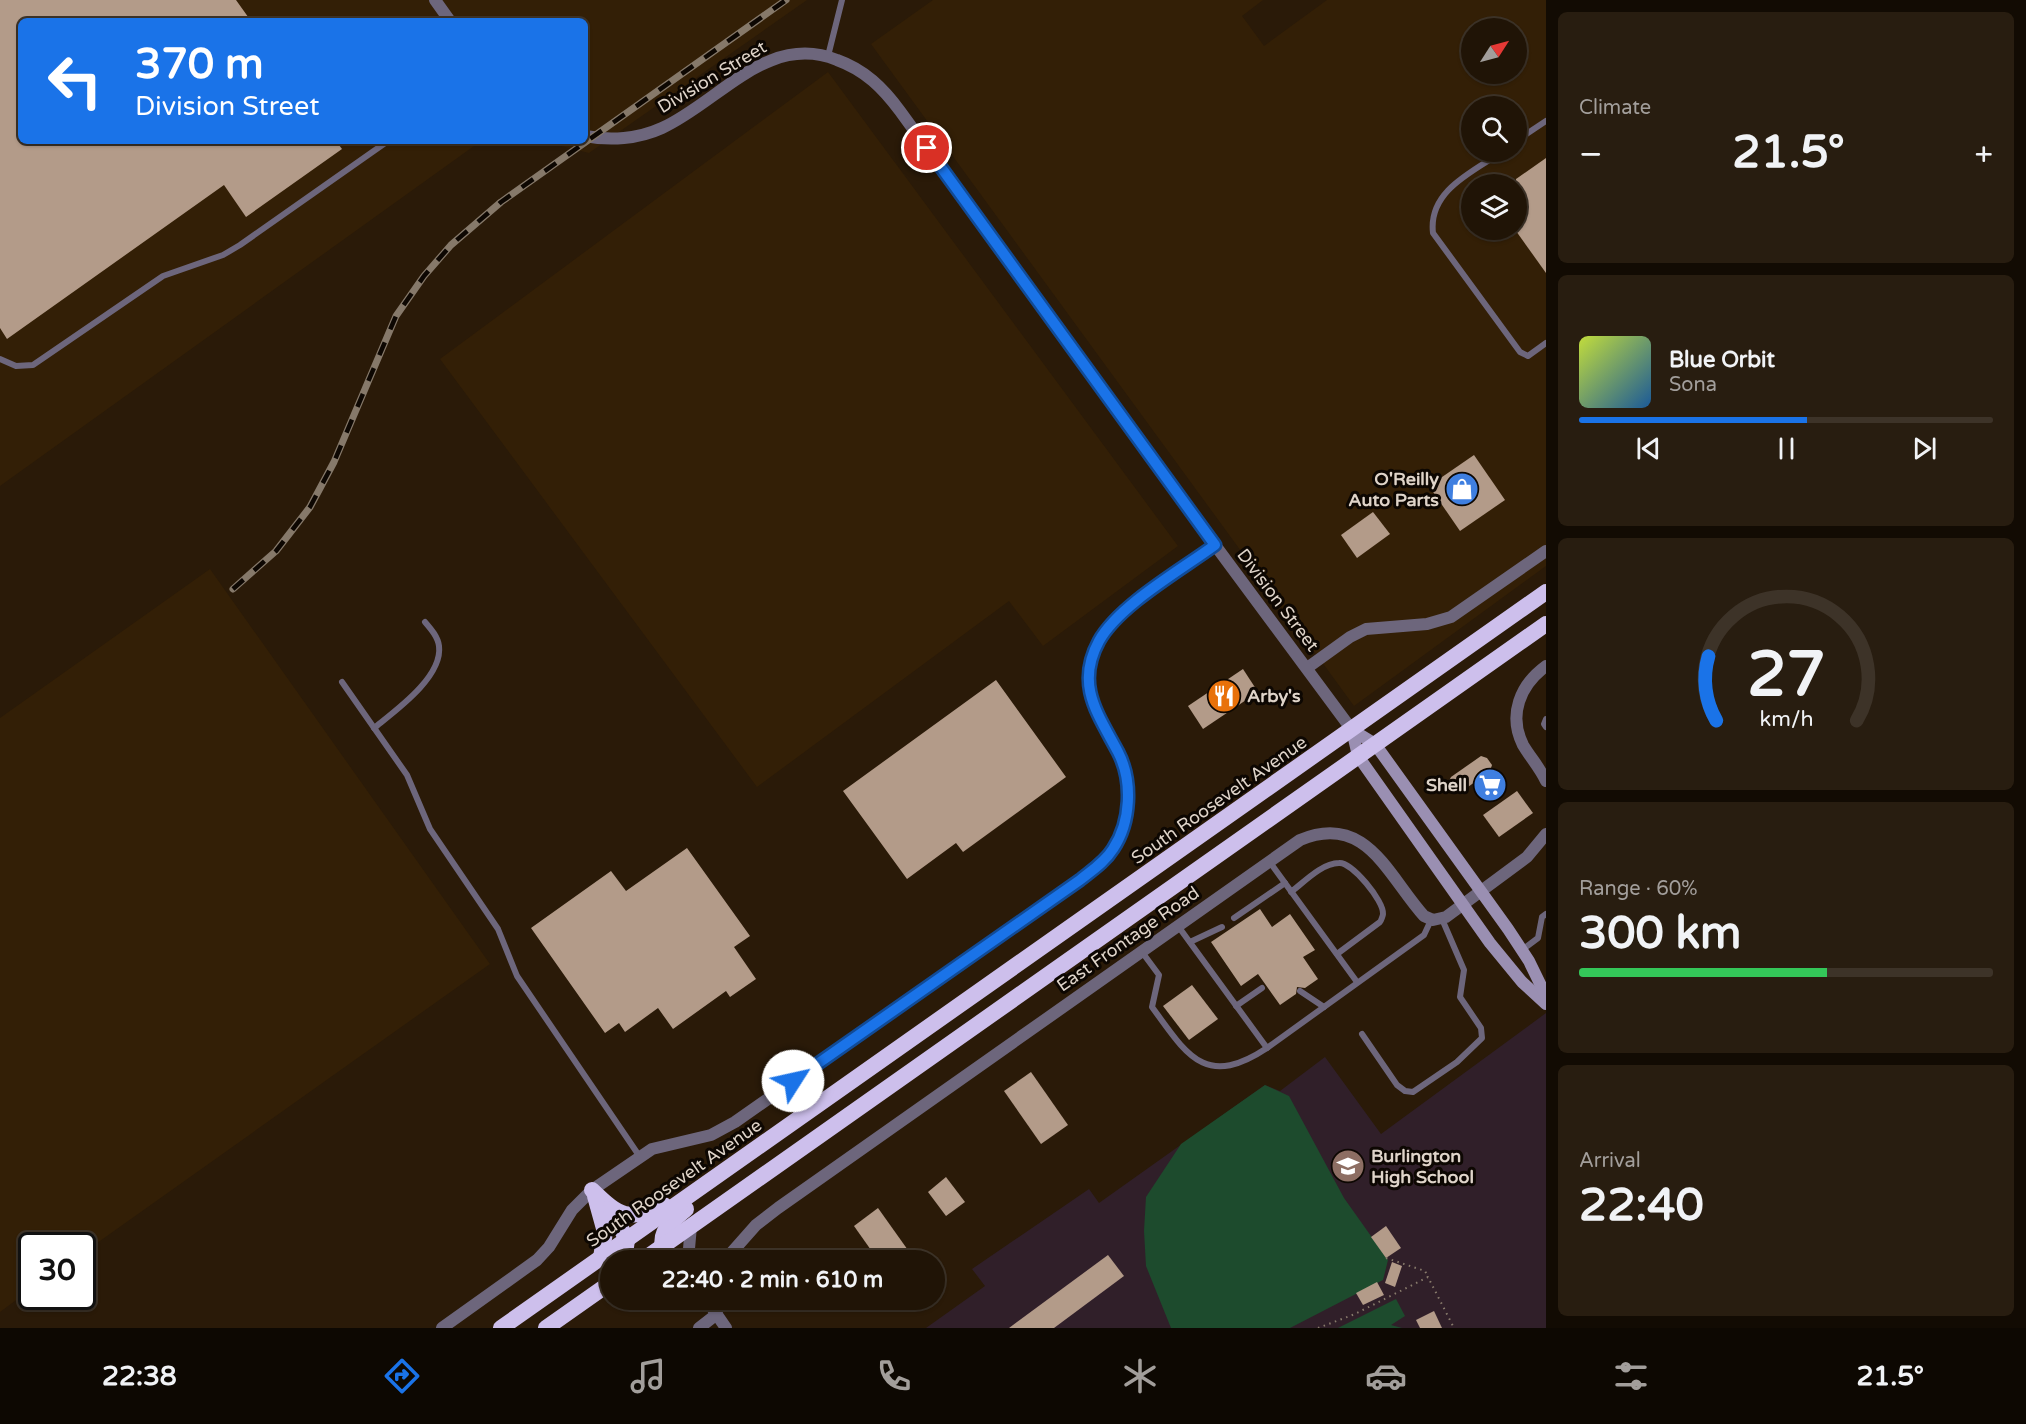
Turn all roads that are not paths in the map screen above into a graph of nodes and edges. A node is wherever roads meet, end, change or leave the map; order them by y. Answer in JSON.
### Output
{"nodes":[{"id":1,"x":435,"y":0,"type":"edge"},
{"id":2,"x":842,"y":0,"type":"edge"},
{"id":3,"x":448,"y":18,"type":"edge"},
{"id":4,"x":828,"y":56,"type":"junction"},
{"id":5,"x":1546,"y":121,"type":"edge"},
{"id":6,"x":1527,"y":134,"type":"edge"},
{"id":7,"x":588,"y":136,"type":"edge"},
{"id":8,"x":384,"y":144,"type":"edge"},
{"id":9,"x":1487,"y":162,"type":"edge"},
{"id":10,"x":1546,"y":343,"type":"edge"},
{"id":11,"x":0,"y":359,"type":"edge"},
{"id":12,"x":1215,"y":545,"type":"junction"},
{"id":13,"x":1546,"y":551,"type":"edge"},
{"id":14,"x":1546,"y":592,"type":"edge"},
{"id":15,"x":425,"y":622,"type":"dead end"},
{"id":16,"x":1546,"y":624,"type":"edge"},
{"id":17,"x":1307,"y":668,"type":"junction"},
{"id":18,"x":1545,"y":668,"type":"edge"},
{"id":19,"x":342,"y":682,"type":"dead end"},
{"id":20,"x":1546,"y":719,"type":"edge"},
{"id":21,"x":1546,"y":727,"type":"edge"},
{"id":22,"x":374,"y":728,"type":"junction"},
{"id":23,"x":1352,"y":730,"type":"junction"},
{"id":24,"x":1375,"y":744,"type":"junction"},
{"id":25,"x":1358,"y":756,"type":"junction"},
{"id":26,"x":1546,"y":781,"type":"edge"},
{"id":27,"x":1545,"y":839,"type":"edge"},
{"id":28,"x":1269,"y":861,"type":"junction"},
{"id":29,"x":1285,"y":883,"type":"junction"},
{"id":30,"x":1291,"y":891,"type":"junction"},
{"id":31,"x":1482,"y":891,"type":"junction"},
{"id":32,"x":1462,"y":906,"type":"junction"},
{"id":33,"x":1546,"y":914,"type":"edge"},
{"id":34,"x":1234,"y":918,"type":"dead end"},
{"id":35,"x":1437,"y":919,"type":"junction"},
{"id":36,"x":1178,"y":926,"type":"junction"},
{"id":37,"x":1222,"y":927,"type":"dead end"},
{"id":38,"x":1190,"y":942,"type":"junction"},
{"id":39,"x":1522,"y":950,"type":"junction"},
{"id":40,"x":1142,"y":951,"type":"junction"},
{"id":41,"x":1337,"y":954,"type":"junction"},
{"id":42,"x":1357,"y":982,"type":"junction"},
{"id":43,"x":1262,"y":988,"type":"dead end"},
{"id":44,"x":1300,"y":991,"type":"dead end"},
{"id":45,"x":1546,"y":996,"type":"edge"},
{"id":46,"x":1546,"y":1004,"type":"edge"},
{"id":47,"x":1236,"y":1006,"type":"junction"},
{"id":48,"x":1324,"y":1007,"type":"junction"},
{"id":49,"x":1362,"y":1034,"type":"dead end"},
{"id":50,"x":1267,"y":1048,"type":"junction"},
{"id":51,"x":757,"y":1148,"type":"junction"},
{"id":52,"x":640,"y":1157,"type":"junction"},
{"id":53,"x":592,"y":1190,"type":"junction"},
{"id":54,"x":695,"y":1192,"type":"junction"},
{"id":55,"x":610,"y":1207,"type":"junction"},
{"id":56,"x":691,"y":1226,"type":"junction"},
{"id":57,"x":627,"y":1240,"type":"junction"},
{"id":58,"x":602,"y":1250,"type":"edge"},
{"id":59,"x":613,"y":1250,"type":"edge"},
{"id":60,"x":626,"y":1250,"type":"edge"},
{"id":61,"x":666,"y":1250,"type":"edge"},
{"id":62,"x":670,"y":1250,"type":"edge"},
{"id":63,"x":689,"y":1250,"type":"edge"},
{"id":64,"x":734,"y":1250,"type":"edge"},
{"id":65,"x":600,"y":1259,"type":"edge"},
{"id":66,"x":600,"y":1287,"type":"edge"},
{"id":67,"x":600,"y":1290,"type":"edge"},
{"id":68,"x":587,"y":1300,"type":"junction"},
{"id":69,"x":714,"y":1310,"type":"edge"},
{"id":70,"x":717,"y":1314,"type":"junction"},
{"id":71,"x":442,"y":1328,"type":"edge"},
{"id":72,"x":501,"y":1328,"type":"edge"},
{"id":73,"x":546,"y":1328,"type":"edge"},
{"id":74,"x":699,"y":1328,"type":"edge"},
{"id":75,"x":726,"y":1328,"type":"edge"}],
"edges":[{"from":1,"to":3,"type":"street"},
{"from":2,"to":4,"type":"lane"},
{"from":4,"to":7,"type":"street","name":"Division Street"},
{"from":4,"to":12,"type":"street","name":"Division Street"},
{"from":5,"to":6,"type":"lane"},
{"from":8,"to":11,"type":"lane"},
{"from":9,"to":10,"type":"lane"},
{"from":12,"to":17,"type":"street","name":"Division Street"},
{"from":12,"to":52,"type":"street"},
{"from":13,"to":17,"type":"street"},
{"from":14,"to":23,"type":"highway","name":"South Roosevelt Avenue"},
{"from":15,"to":22,"type":"lane"},
{"from":16,"to":24,"type":"highway"},
{"from":17,"to":23,"type":"street","name":"Division Street"},
{"from":18,"to":26,"type":"street"},
{"from":19,"to":22,"type":"lane"},
{"from":20,"to":21,"type":"lane"},
{"from":22,"to":52,"type":"lane"},
{"from":23,"to":24,"type":"main road","name":"Division Street"},
{"from":23,"to":25,"type":"main road","name":"Division Street"},
{"from":23,"to":51,"type":"highway","name":"South Roosevelt Avenue"},
{"from":24,"to":25,"type":"highway"},
{"from":24,"to":31,"type":"main road","name":"Division Street"},
{"from":25,"to":32,"type":"main road","name":"Division Street"},
{"from":25,"to":56,"type":"highway"},
{"from":27,"to":31,"type":"street"},
{"from":28,"to":29,"type":"lane"},
{"from":28,"to":35,"type":"street","name":"East Frontage Road"},
{"from":28,"to":36,"type":"street","name":"East Frontage Road"},
{"from":29,"to":30,"type":"lane"},
{"from":29,"to":34,"type":"lane"},
{"from":30,"to":41,"type":"lane"},
{"from":30,"to":41,"type":"lane"},
{"from":31,"to":32,"type":"street"},
{"from":31,"to":39,"type":"main road","name":"Division Street"},
{"from":32,"to":35,"type":"street"},
{"from":32,"to":46,"type":"main road","name":"Division Street"},
{"from":33,"to":39,"type":"lane"},
{"from":35,"to":42,"type":"lane"},
{"from":35,"to":49,"type":"lane"},
{"from":36,"to":38,"type":"lane"},
{"from":36,"to":40,"type":"street","name":"East Frontage Road"},
{"from":37,"to":38,"type":"lane"},
{"from":38,"to":47,"type":"lane"},
{"from":39,"to":45,"type":"main road","name":"Division Street"},
{"from":40,"to":50,"type":"lane"},
{"from":40,"to":64,"type":"street","name":"East Frontage Road"},
{"from":41,"to":42,"type":"lane"},
{"from":42,"to":48,"type":"lane"},
{"from":43,"to":47,"type":"lane"},
{"from":44,"to":48,"type":"lane"},
{"from":47,"to":50,"type":"lane"},
{"from":48,"to":50,"type":"lane"},
{"from":51,"to":54,"type":"highway","name":"South Roosevelt Avenue"},
{"from":51,"to":61,"type":"highway"},
{"from":52,"to":53,"type":"street"},
{"from":53,"to":55,"type":"highway"},
{"from":53,"to":58,"type":"highway"},
{"from":53,"to":71,"type":"street"},
{"from":54,"to":55,"type":"highway"},
{"from":54,"to":57,"type":"highway","name":"South Roosevelt Avenue"},
{"from":55,"to":57,"type":"highway"},
{"from":56,"to":62,"type":"highway"},
{"from":56,"to":63,"type":"street"},
{"from":57,"to":59,"type":"highway","name":"South Roosevelt Avenue"},
{"from":57,"to":60,"type":"highway"},
{"from":65,"to":72,"type":"highway","name":"South Roosevelt Avenue"},
{"from":66,"to":68,"type":"highway"},
{"from":67,"to":68,"type":"highway"},
{"from":68,"to":73,"type":"highway"},
{"from":69,"to":70,"type":"street"},
{"from":70,"to":74,"type":"street"},
{"from":70,"to":75,"type":"street"}]}
